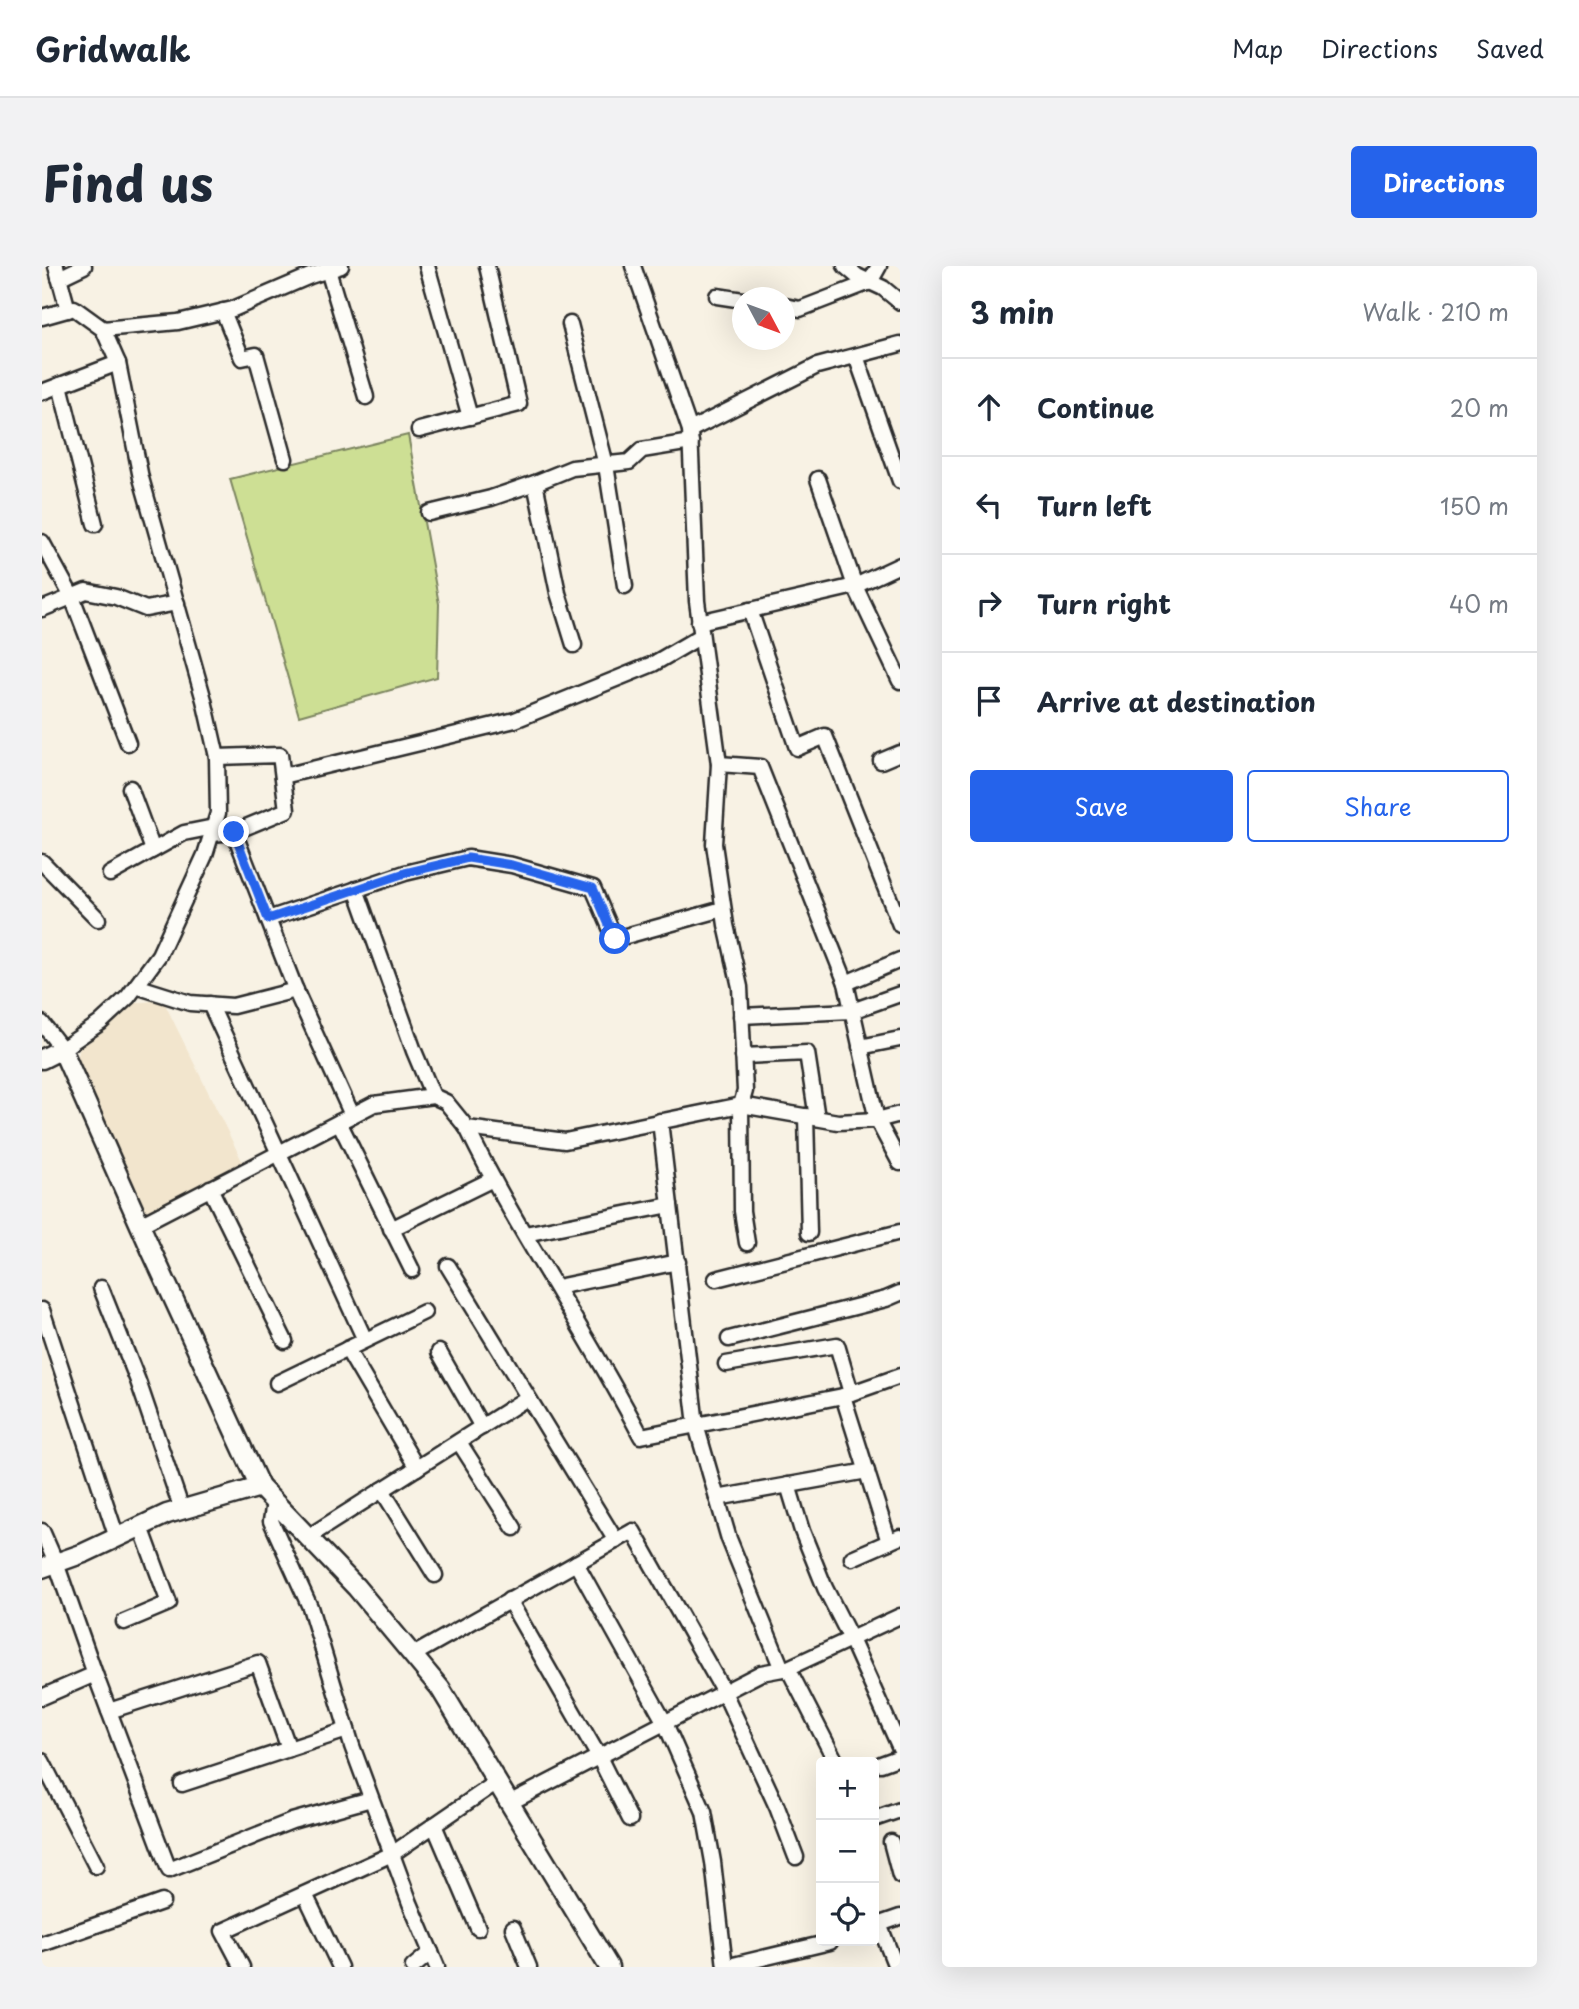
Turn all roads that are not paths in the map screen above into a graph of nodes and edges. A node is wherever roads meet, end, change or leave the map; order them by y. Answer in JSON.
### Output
{"nodes":[{"id":1,"x":84,"y":266,"type":"edge"},
{"id":2,"x":428,"y":266,"type":"edge"},
{"id":3,"x":487,"y":266,"type":"edge"},
{"id":4,"x":633,"y":266,"type":"edge"},
{"id":5,"x":845,"y":266,"type":"edge"},
{"id":6,"x":879,"y":266,"type":"edge"},
{"id":7,"x":334,"y":268,"type":"edge"},
{"id":8,"x":57,"y":272,"type":"edge"},
{"id":9,"x":870,"y":282,"type":"junction"},
{"id":10,"x":717,"y":296,"type":"dead end"},
{"id":11,"x":732,"y":298,"type":"edge"},
{"id":12,"x":900,"y":302,"type":"edge"},
{"id":13,"x":795,"y":308,"type":"edge"},
{"id":14,"x":68,"y":310,"type":"junction"},
{"id":15,"x":223,"y":312,"type":"junction"},
{"id":16,"x":42,"y":317,"type":"edge"},
{"id":17,"x":570,"y":324,"type":"dead end"},
{"id":18,"x":103,"y":329,"type":"junction"},
{"id":19,"x":900,"y":344,"type":"edge"},
{"id":20,"x":856,"y":356,"type":"junction"},
{"id":21,"x":118,"y":363,"type":"junction"},
{"id":22,"x":61,"y":384,"type":"junction"},
{"id":23,"x":42,"y":391,"type":"edge"},
{"id":24,"x":366,"y":397,"type":"dead end"},
{"id":25,"x":470,"y":417,"type":"junction"},
{"id":26,"x":419,"y":430,"type":"dead end"},
{"id":27,"x":690,"y":436,"type":"junction"},
{"id":28,"x":285,"y":459,"type":"dead end"},
{"id":29,"x":606,"y":465,"type":"junction"},
{"id":30,"x":818,"y":479,"type":"dead end"},
{"id":31,"x":900,"y":481,"type":"edge"},
{"id":32,"x":535,"y":483,"type":"junction"},
{"id":33,"x":429,"y":513,"type":"dead end"},
{"id":34,"x":95,"y":524,"type":"dead end"},
{"id":35,"x":42,"y":542,"type":"edge"},
{"id":36,"x":900,"y":565,"type":"edge"},
{"id":37,"x":625,"y":586,"type":"dead end"},
{"id":38,"x":855,"y":586,"type":"junction"},
{"id":39,"x":72,"y":597,"type":"junction"},
{"id":40,"x":177,"y":603,"type":"junction"},
{"id":41,"x":42,"y":609,"type":"edge"},
{"id":42,"x":750,"y":610,"type":"junction"},
{"id":43,"x":700,"y":629,"type":"junction"},
{"id":44,"x":574,"y":645,"type":"dead end"},
{"id":45,"x":900,"y":681,"type":"edge"},
{"id":46,"x":128,"y":743,"type":"dead end"},
{"id":47,"x":900,"y":752,"type":"edge"},
{"id":48,"x":217,"y":757,"type":"junction"},
{"id":49,"x":881,"y":761,"type":"dead end"},
{"id":50,"x":719,"y":764,"type":"junction"},
{"id":51,"x":283,"y":776,"type":"junction"},
{"id":52,"x":130,"y":788,"type":"dead end"},
{"id":53,"x":213,"y":830,"type":"junction"},
{"id":54,"x":234,"y":832,"type":"junction"},
{"id":55,"x":153,"y":850,"type":"junction"},
{"id":56,"x":42,"y":862,"type":"edge"},
{"id":57,"x":110,"y":874,"type":"dead end"},
{"id":58,"x":356,"y":889,"type":"junction"},
{"id":59,"x":723,"y":909,"type":"junction"},
{"id":60,"x":98,"y":919,"type":"dead end"},
{"id":61,"x":268,"y":919,"type":"junction"},
{"id":62,"x":900,"y":925,"type":"edge"},
{"id":63,"x":900,"y":960,"type":"edge"},
{"id":64,"x":846,"y":984,"type":"junction"},
{"id":65,"x":136,"y":986,"type":"junction"},
{"id":66,"x":296,"y":990,"type":"junction"},
{"id":67,"x":900,"y":994,"type":"edge"},
{"id":68,"x":210,"y":1004,"type":"junction"},
{"id":69,"x":852,"y":1011,"type":"junction"},
{"id":70,"x":741,"y":1016,"type":"junction"},
{"id":71,"x":42,"y":1023,"type":"edge"},
{"id":72,"x":900,"y":1039,"type":"edge"},
{"id":73,"x":860,"y":1047,"type":"junction"},
{"id":74,"x":62,"y":1049,"type":"junction"},
{"id":75,"x":743,"y":1056,"type":"junction"},
{"id":76,"x":42,"y":1059,"type":"edge"},
{"id":77,"x":433,"y":1096,"type":"junction"},
{"id":78,"x":741,"y":1105,"type":"junction"},
{"id":79,"x":900,"y":1114,"type":"edge"},
{"id":80,"x":352,"y":1115,"type":"junction"},
{"id":81,"x":811,"y":1117,"type":"junction"},
{"id":82,"x":877,"y":1120,"type":"junction"},
{"id":83,"x":660,"y":1121,"type":"junction"},
{"id":84,"x":338,"y":1122,"type":"junction"},
{"id":85,"x":467,"y":1128,"type":"junction"},
{"id":86,"x":278,"y":1154,"type":"junction"},
{"id":87,"x":900,"y":1163,"type":"edge"},
{"id":88,"x":493,"y":1180,"type":"junction"},
{"id":89,"x":210,"y":1188,"type":"junction"},
{"id":90,"x":670,"y":1205,"type":"junction"},
{"id":91,"x":140,"y":1225,"type":"junction"},
{"id":92,"x":391,"y":1229,"type":"junction"},
{"id":93,"x":900,"y":1232,"type":"edge"},
{"id":94,"x":808,"y":1233,"type":"dead end"},
{"id":95,"x":525,"y":1234,"type":"junction"},
{"id":96,"x":747,"y":1243,"type":"dead end"},
{"id":97,"x":678,"y":1262,"type":"junction"},
{"id":98,"x":448,"y":1266,"type":"dead end"},
{"id":99,"x":412,"y":1270,"type":"dead end"},
{"id":100,"x":716,"y":1279,"type":"dead end"},
{"id":101,"x":556,"y":1287,"type":"junction"},
{"id":102,"x":101,"y":1288,"type":"dead end"},
{"id":103,"x":900,"y":1293,"type":"edge"},
{"id":104,"x":42,"y":1310,"type":"edge"},
{"id":105,"x":424,"y":1312,"type":"dead end"},
{"id":106,"x":729,"y":1339,"type":"dead end"},
{"id":107,"x":365,"y":1340,"type":"junction"},
{"id":108,"x":285,"y":1341,"type":"dead end"},
{"id":109,"x":347,"y":1349,"type":"junction"},
{"id":110,"x":439,"y":1352,"type":"dead end"},
{"id":111,"x":726,"y":1364,"type":"dead end"},
{"id":112,"x":900,"y":1376,"type":"edge"},
{"id":113,"x":277,"y":1383,"type":"dead end"},
{"id":114,"x":847,"y":1395,"type":"junction"},
{"id":115,"x":527,"y":1398,"type":"junction"},
{"id":116,"x":696,"y":1425,"type":"junction"},
{"id":117,"x":482,"y":1427,"type":"junction"},
{"id":118,"x":459,"y":1442,"type":"junction"},
{"id":119,"x":417,"y":1468,"type":"junction"},
{"id":120,"x":867,"y":1471,"type":"junction"},
{"id":121,"x":788,"y":1485,"type":"junction"},
{"id":122,"x":260,"y":1487,"type":"junction"},
{"id":123,"x":382,"y":1490,"type":"junction"},
{"id":124,"x":717,"y":1498,"type":"junction"},
{"id":125,"x":274,"y":1502,"type":"junction"},
{"id":126,"x":183,"y":1510,"type":"junction"},
{"id":127,"x":141,"y":1527,"type":"junction"},
{"id":128,"x":514,"y":1528,"type":"dead end"},
{"id":129,"x":42,"y":1531,"type":"edge"},
{"id":130,"x":308,"y":1537,"type":"junction"},
{"id":131,"x":117,"y":1538,"type":"junction"},
{"id":132,"x":895,"y":1539,"type":"edge"},
{"id":133,"x":616,"y":1541,"type":"junction"},
{"id":134,"x":852,"y":1558,"type":"dead end"},
{"id":135,"x":576,"y":1563,"type":"junction"},
{"id":136,"x":49,"y":1566,"type":"edge"},
{"id":137,"x":435,"y":1574,"type":"dead end"},
{"id":138,"x":509,"y":1600,"type":"junction"},
{"id":139,"x":900,"y":1616,"type":"edge"},
{"id":140,"x":124,"y":1622,"type":"dead end"},
{"id":141,"x":851,"y":1639,"type":"junction"},
{"id":142,"x":413,"y":1655,"type":"junction"},
{"id":143,"x":785,"y":1669,"type":"junction"},
{"id":144,"x":95,"y":1674,"type":"junction"},
{"id":145,"x":724,"y":1692,"type":"junction"},
{"id":146,"x":42,"y":1697,"type":"edge"},
{"id":147,"x":109,"y":1711,"type":"junction"},
{"id":148,"x":665,"y":1723,"type":"junction"},
{"id":149,"x":347,"y":1730,"type":"junction"},
{"id":150,"x":900,"y":1748,"type":"edge"},
{"id":151,"x":289,"y":1749,"type":"junction"},
{"id":152,"x":599,"y":1757,"type":"junction"},
{"id":153,"x":833,"y":1757,"type":"edge"},
{"id":154,"x":900,"y":1757,"type":"edge"},
{"id":155,"x":42,"y":1761,"type":"edge"},
{"id":156,"x":881,"y":1764,"type":"dead end"},
{"id":157,"x":496,"y":1782,"type":"junction"},
{"id":158,"x":182,"y":1784,"type":"dead end"},
{"id":159,"x":372,"y":1799,"type":"junction"},
{"id":160,"x":509,"y":1803,"type":"junction"},
{"id":161,"x":900,"y":1810,"type":"edge"},
{"id":162,"x":879,"y":1817,"type":"edge"},
{"id":163,"x":630,"y":1819,"type":"dead end"},
{"id":164,"x":434,"y":1825,"type":"junction"},
{"id":165,"x":891,"y":1842,"type":"dead end"},
{"id":166,"x":392,"y":1854,"type":"junction"},
{"id":167,"x":796,"y":1857,"type":"dead end"},
{"id":168,"x":96,"y":1866,"type":"dead end"},
{"id":169,"x":900,"y":1876,"type":"edge"},
{"id":170,"x":305,"y":1894,"type":"junction"},
{"id":171,"x":162,"y":1902,"type":"dead end"},
{"id":172,"x":900,"y":1917,"type":"edge"},
{"id":173,"x":879,"y":1924,"type":"edge"},
{"id":174,"x":478,"y":1928,"type":"dead end"},
{"id":175,"x":513,"y":1928,"type":"dead end"},
{"id":176,"x":879,"y":1931,"type":"edge"},
{"id":177,"x":42,"y":1944,"type":"edge"},
{"id":178,"x":819,"y":1946,"type":"edge"},
{"id":179,"x":431,"y":1952,"type":"junction"},
{"id":180,"x":778,"y":1961,"type":"edge"},
{"id":181,"x":242,"y":1967,"type":"edge"},
{"id":182,"x":340,"y":1967,"type":"edge"},
{"id":183,"x":413,"y":1967,"type":"edge"},
{"id":184,"x":437,"y":1967,"type":"edge"},
{"id":185,"x":529,"y":1967,"type":"edge"},
{"id":186,"x":609,"y":1967,"type":"edge"},
{"id":187,"x":725,"y":1967,"type":"edge"},
{"id":188,"x":896,"y":1967,"type":"edge"}],
"edges":[{"from":1,"to":8,"type":"street"},
{"from":2,"to":25,"type":"street"},
{"from":3,"to":25,"type":"street"},
{"from":4,"to":27,"type":"street"},
{"from":5,"to":9,"type":"street"},
{"from":6,"to":9,"type":"street"},
{"from":7,"to":15,"type":"street"},
{"from":7,"to":24,"type":"street"},
{"from":8,"to":14,"type":"street"},
{"from":9,"to":12,"type":"street"},
{"from":9,"to":13,"type":"street"},
{"from":10,"to":11,"type":"street"},
{"from":14,"to":16,"type":"street"},
{"from":14,"to":18,"type":"street"},
{"from":15,"to":18,"type":"street"},
{"from":15,"to":28,"type":"street"},
{"from":17,"to":29,"type":"street"},
{"from":18,"to":21,"type":"street"},
{"from":19,"to":20,"type":"street"},
{"from":20,"to":27,"type":"street"},
{"from":20,"to":31,"type":"street"},
{"from":21,"to":22,"type":"street"},
{"from":21,"to":40,"type":"street"},
{"from":22,"to":23,"type":"street"},
{"from":22,"to":34,"type":"street"},
{"from":25,"to":26,"type":"street"},
{"from":27,"to":29,"type":"street"},
{"from":27,"to":43,"type":"street"},
{"from":29,"to":32,"type":"street"},
{"from":29,"to":37,"type":"street"},
{"from":30,"to":38,"type":"street"},
{"from":32,"to":33,"type":"street"},
{"from":32,"to":44,"type":"street"},
{"from":35,"to":39,"type":"street"},
{"from":36,"to":38,"type":"street"},
{"from":38,"to":42,"type":"street"},
{"from":38,"to":45,"type":"street"},
{"from":39,"to":40,"type":"street"},
{"from":39,"to":41,"type":"street"},
{"from":39,"to":46,"type":"street"},
{"from":40,"to":48,"type":"street"},
{"from":42,"to":43,"type":"street"},
{"from":42,"to":62,"type":"street"},
{"from":43,"to":50,"type":"street"},
{"from":43,"to":51,"type":"street"},
{"from":47,"to":49,"type":"street"},
{"from":48,"to":51,"type":"street"},
{"from":48,"to":53,"type":"street"},
{"from":50,"to":59,"type":"street"},
{"from":50,"to":64,"type":"street"},
{"from":51,"to":54,"type":"street"},
{"from":52,"to":55,"type":"street"},
{"from":53,"to":54,"type":"street"},
{"from":53,"to":55,"type":"street"},
{"from":53,"to":65,"type":"street"},
{"from":54,"to":61,"type":"street"},
{"from":55,"to":57,"type":"street"},
{"from":56,"to":60,"type":"street"},
{"from":58,"to":59,"type":"street"},
{"from":58,"to":61,"type":"street"},
{"from":58,"to":77,"type":"street"},
{"from":59,"to":70,"type":"street"},
{"from":61,"to":66,"type":"street"},
{"from":63,"to":64,"type":"street"},
{"from":64,"to":69,"type":"street"},
{"from":65,"to":68,"type":"street"},
{"from":65,"to":74,"type":"street"},
{"from":66,"to":68,"type":"street"},
{"from":66,"to":80,"type":"street"},
{"from":67,"to":69,"type":"street"},
{"from":68,"to":86,"type":"street"},
{"from":69,"to":70,"type":"street"},
{"from":69,"to":73,"type":"street"},
{"from":70,"to":75,"type":"street"},
{"from":71,"to":74,"type":"street"},
{"from":72,"to":73,"type":"street"},
{"from":73,"to":82,"type":"street"},
{"from":74,"to":76,"type":"street"},
{"from":74,"to":91,"type":"street"},
{"from":75,"to":78,"type":"street"},
{"from":75,"to":81,"type":"street"},
{"from":77,"to":80,"type":"street"},
{"from":77,"to":85,"type":"street"},
{"from":78,"to":81,"type":"street"},
{"from":78,"to":83,"type":"street"},
{"from":78,"to":96,"type":"street"},
{"from":79,"to":82,"type":"street"},
{"from":80,"to":84,"type":"street"},
{"from":81,"to":82,"type":"street"},
{"from":81,"to":94,"type":"street"},
{"from":82,"to":87,"type":"street"},
{"from":83,"to":85,"type":"street"},
{"from":83,"to":90,"type":"street"},
{"from":84,"to":86,"type":"street"},
{"from":84,"to":92,"type":"street"},
{"from":85,"to":88,"type":"street"},
{"from":86,"to":89,"type":"street"},
{"from":86,"to":107,"type":"street"},
{"from":88,"to":92,"type":"street"},
{"from":88,"to":95,"type":"street"},
{"from":89,"to":91,"type":"street"},
{"from":89,"to":108,"type":"street"},
{"from":90,"to":95,"type":"street"},
{"from":90,"to":97,"type":"street"},
{"from":91,"to":122,"type":"street"},
{"from":92,"to":99,"type":"street"},
{"from":93,"to":100,"type":"street"},
{"from":95,"to":101,"type":"street"},
{"from":97,"to":101,"type":"street"},
{"from":97,"to":116,"type":"street"},
{"from":98,"to":115,"type":"street"},
{"from":101,"to":116,"type":"street"},
{"from":102,"to":126,"type":"street"},
{"from":103,"to":106,"type":"street"},
{"from":104,"to":131,"type":"street"},
{"from":105,"to":107,"type":"street"},
{"from":107,"to":109,"type":"street"},
{"from":109,"to":113,"type":"street"},
{"from":109,"to":119,"type":"street"},
{"from":110,"to":117,"type":"street"},
{"from":111,"to":114,"type":"street"},
{"from":112,"to":114,"type":"street"},
{"from":114,"to":116,"type":"street"},
{"from":114,"to":120,"type":"street"},
{"from":115,"to":117,"type":"street"},
{"from":115,"to":133,"type":"street"},
{"from":116,"to":124,"type":"street"},
{"from":117,"to":118,"type":"street"},
{"from":118,"to":119,"type":"street"},
{"from":118,"to":128,"type":"street"},
{"from":119,"to":123,"type":"street"},
{"from":120,"to":121,"type":"street"},
{"from":120,"to":132,"type":"street"},
{"from":121,"to":124,"type":"street"},
{"from":121,"to":141,"type":"street"},
{"from":122,"to":125,"type":"street"},
{"from":122,"to":126,"type":"street"},
{"from":123,"to":130,"type":"street"},
{"from":123,"to":137,"type":"street"},
{"from":124,"to":143,"type":"street"},
{"from":125,"to":130,"type":"street"},
{"from":125,"to":149,"type":"street"},
{"from":126,"to":127,"type":"street"},
{"from":127,"to":131,"type":"street"},
{"from":127,"to":140,"type":"street"},
{"from":129,"to":136,"type":"street"},
{"from":130,"to":142,"type":"street"},
{"from":131,"to":136,"type":"street"},
{"from":132,"to":134,"type":"street"},
{"from":133,"to":135,"type":"street"},
{"from":133,"to":145,"type":"street"},
{"from":135,"to":138,"type":"street"},
{"from":135,"to":148,"type":"street"},
{"from":136,"to":144,"type":"street"},
{"from":138,"to":142,"type":"street"},
{"from":138,"to":152,"type":"street"},
{"from":139,"to":141,"type":"street"},
{"from":141,"to":143,"type":"street"},
{"from":141,"to":150,"type":"street"},
{"from":142,"to":157,"type":"street"},
{"from":143,"to":145,"type":"street"},
{"from":143,"to":153,"type":"street"},
{"from":144,"to":146,"type":"street"},
{"from":144,"to":147,"type":"street"},
{"from":145,"to":148,"type":"street"},
{"from":145,"to":167,"type":"street"},
{"from":147,"to":151,"type":"street"},
{"from":147,"to":159,"type":"street"},
{"from":148,"to":152,"type":"street"},
{"from":148,"to":187,"type":"street"},
{"from":149,"to":151,"type":"street"},
{"from":149,"to":159,"type":"street"},
{"from":151,"to":158,"type":"street"},
{"from":152,"to":160,"type":"street"},
{"from":152,"to":163,"type":"street"},
{"from":154,"to":156,"type":"street"},
{"from":155,"to":168,"type":"street"},
{"from":157,"to":160,"type":"street"},
{"from":157,"to":164,"type":"street"},
{"from":159,"to":166,"type":"street"},
{"from":160,"to":186,"type":"street"},
{"from":161,"to":162,"type":"street"},
{"from":164,"to":166,"type":"street"},
{"from":164,"to":174,"type":"street"},
{"from":165,"to":169,"type":"street"},
{"from":166,"to":170,"type":"street"},
{"from":166,"to":179,"type":"street"},
{"from":170,"to":181,"type":"street"},
{"from":170,"to":182,"type":"street"},
{"from":171,"to":177,"type":"street"},
{"from":172,"to":173,"type":"street"},
{"from":175,"to":185,"type":"street"},
{"from":176,"to":188,"type":"street"},
{"from":178,"to":180,"type":"street"},
{"from":179,"to":183,"type":"street"},
{"from":179,"to":184,"type":"street"},
{"from":180,"to":187,"type":"street"}]}
